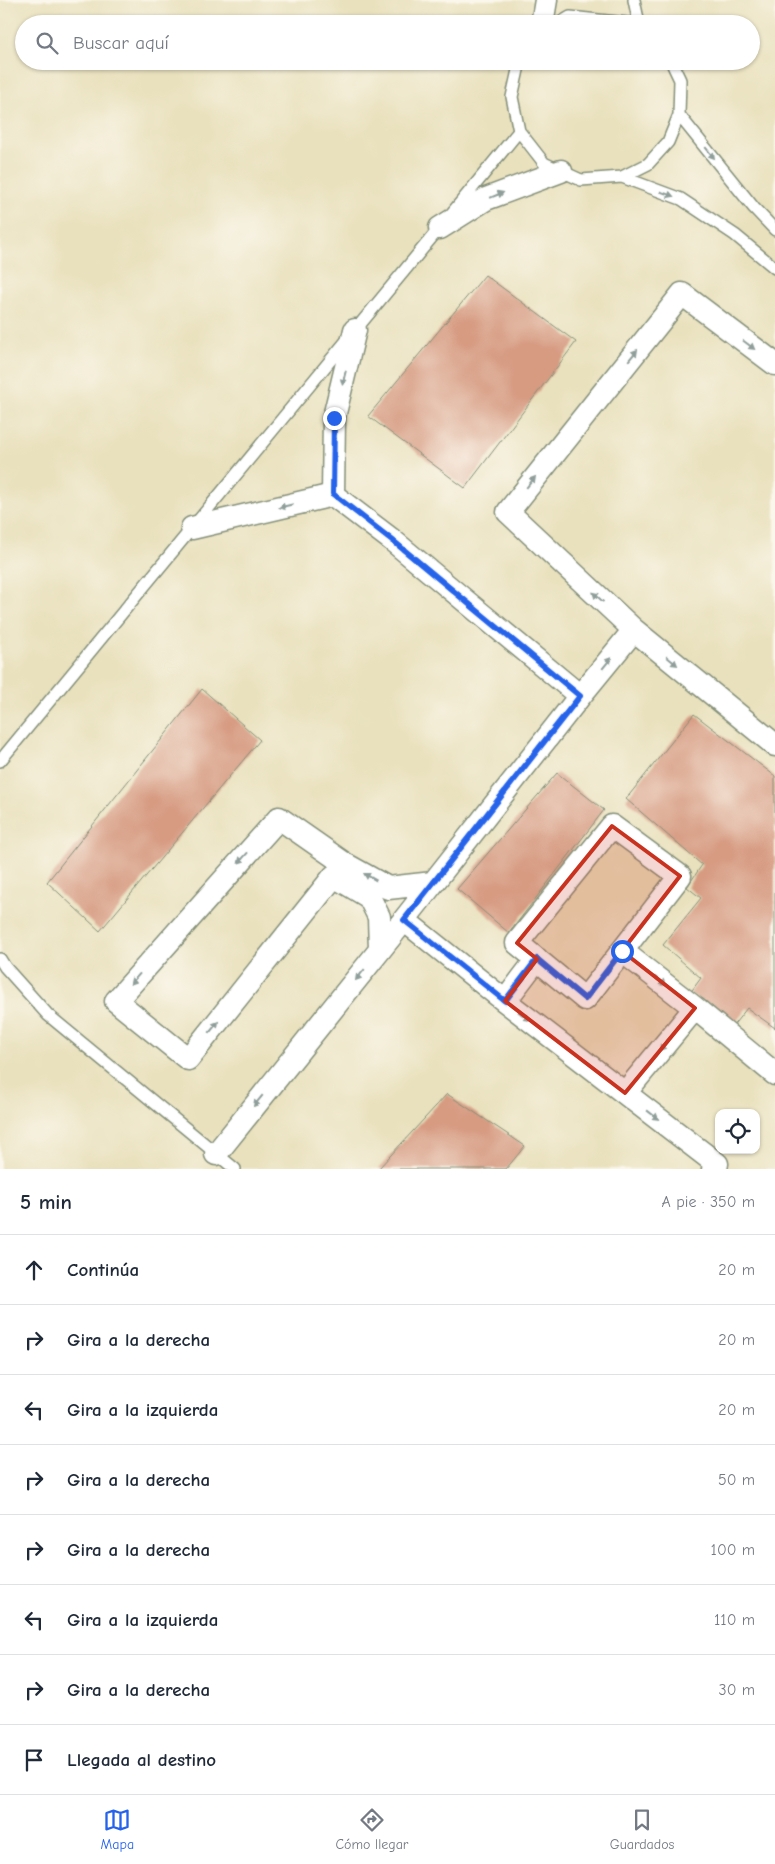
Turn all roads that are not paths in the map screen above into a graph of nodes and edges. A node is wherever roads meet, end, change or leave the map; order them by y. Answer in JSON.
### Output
{"nodes":[{"id":1,"x":546,"y":0,"type":"edge"},
{"id":2,"x":634,"y":0,"type":"edge"},
{"id":3,"x":544,"y":15,"type":"edge"},
{"id":4,"x":636,"y":15,"type":"edge"},
{"id":5,"x":518,"y":70,"type":"edge"},
{"id":6,"x":675,"y":70,"type":"edge"},
{"id":7,"x":679,"y":115,"type":"junction"},
{"id":8,"x":519,"y":131,"type":"junction"},
{"id":9,"x":561,"y":171,"type":"junction"},
{"id":10,"x":622,"y":177,"type":"junction"},
{"id":11,"x":440,"y":228,"type":"junction"},
{"id":12,"x":775,"y":230,"type":"edge"},
{"id":13,"x":775,"y":268,"type":"edge"},
{"id":14,"x":355,"y":330,"type":"junction"},
{"id":15,"x":775,"y":364,"type":"edge"},
{"id":16,"x":333,"y":494,"type":"junction"},
{"id":17,"x":192,"y":528,"type":"junction"},
{"id":18,"x":634,"y":630,"type":"junction"},
{"id":19,"x":580,"y":696,"type":"junction"},
{"id":20,"x":775,"y":745,"type":"edge"},
{"id":21,"x":1,"y":761,"type":"edge"},
{"id":22,"x":433,"y":883,"type":"junction"},
{"id":23,"x":404,"y":920,"type":"junction"},
{"id":24,"x":380,"y":950,"type":"junction"},
{"id":25,"x":622,"y":951,"type":"junction"},
{"id":26,"x":0,"y":959,"type":"edge"},
{"id":27,"x":537,"y":959,"type":"junction"},
{"id":28,"x":505,"y":1001,"type":"junction"},
{"id":29,"x":695,"y":1008,"type":"junction"},
{"id":30,"x":775,"y":1074,"type":"edge"},
{"id":31,"x":625,"y":1093,"type":"junction"},
{"id":32,"x":216,"y":1154,"type":"junction"},
{"id":33,"x":235,"y":1169,"type":"edge"},
{"id":34,"x":713,"y":1169,"type":"edge"}],
"edges":[{"from":1,"to":3,"type":"street"},
{"from":2,"to":4,"type":"lane"},
{"from":5,"to":8,"type":"lane"},
{"from":6,"to":7,"type":"lane"},
{"from":7,"to":10,"type":"lane"},
{"from":7,"to":12,"type":"lane","one_way":true},
{"from":8,"to":9,"type":"lane"},
{"from":8,"to":11,"type":"lane"},
{"from":9,"to":10,"type":"lane"},
{"from":11,"to":9,"type":"street","one_way":true},
{"from":10,"to":13,"type":"lane","one_way":true},
{"from":11,"to":14,"type":"lane"},
{"from":14,"to":16,"type":"street","one_way":true},
{"from":14,"to":17,"type":"lane"},
{"from":18,"to":15,"type":"street","one_way":true},
{"from":16,"to":17,"type":"street","one_way":true},
{"from":16,"to":19,"type":"street"},
{"from":17,"to":21,"type":"lane"},
{"from":19,"to":18,"type":"street","one_way":true},
{"from":18,"to":20,"type":"street","one_way":true},
{"from":19,"to":22,"type":"street"},
{"from":22,"to":23,"type":"street"},
{"from":22,"to":24,"type":"street","one_way":true},
{"from":23,"to":24,"type":"street"},
{"from":23,"to":28,"type":"street"},
{"from":24,"to":32,"type":"street","one_way":true},
{"from":25,"to":27,"type":"street"},
{"from":25,"to":27,"type":"street"},
{"from":25,"to":29,"type":"street","one_way":true},
{"from":26,"to":32,"type":"lane"},
{"from":27,"to":28,"type":"street"},
{"from":28,"to":31,"type":"street","one_way":true},
{"from":29,"to":30,"type":"street"},
{"from":29,"to":31,"type":"street","one_way":true},
{"from":31,"to":34,"type":"street","one_way":true},
{"from":32,"to":33,"type":"lane"}]}
